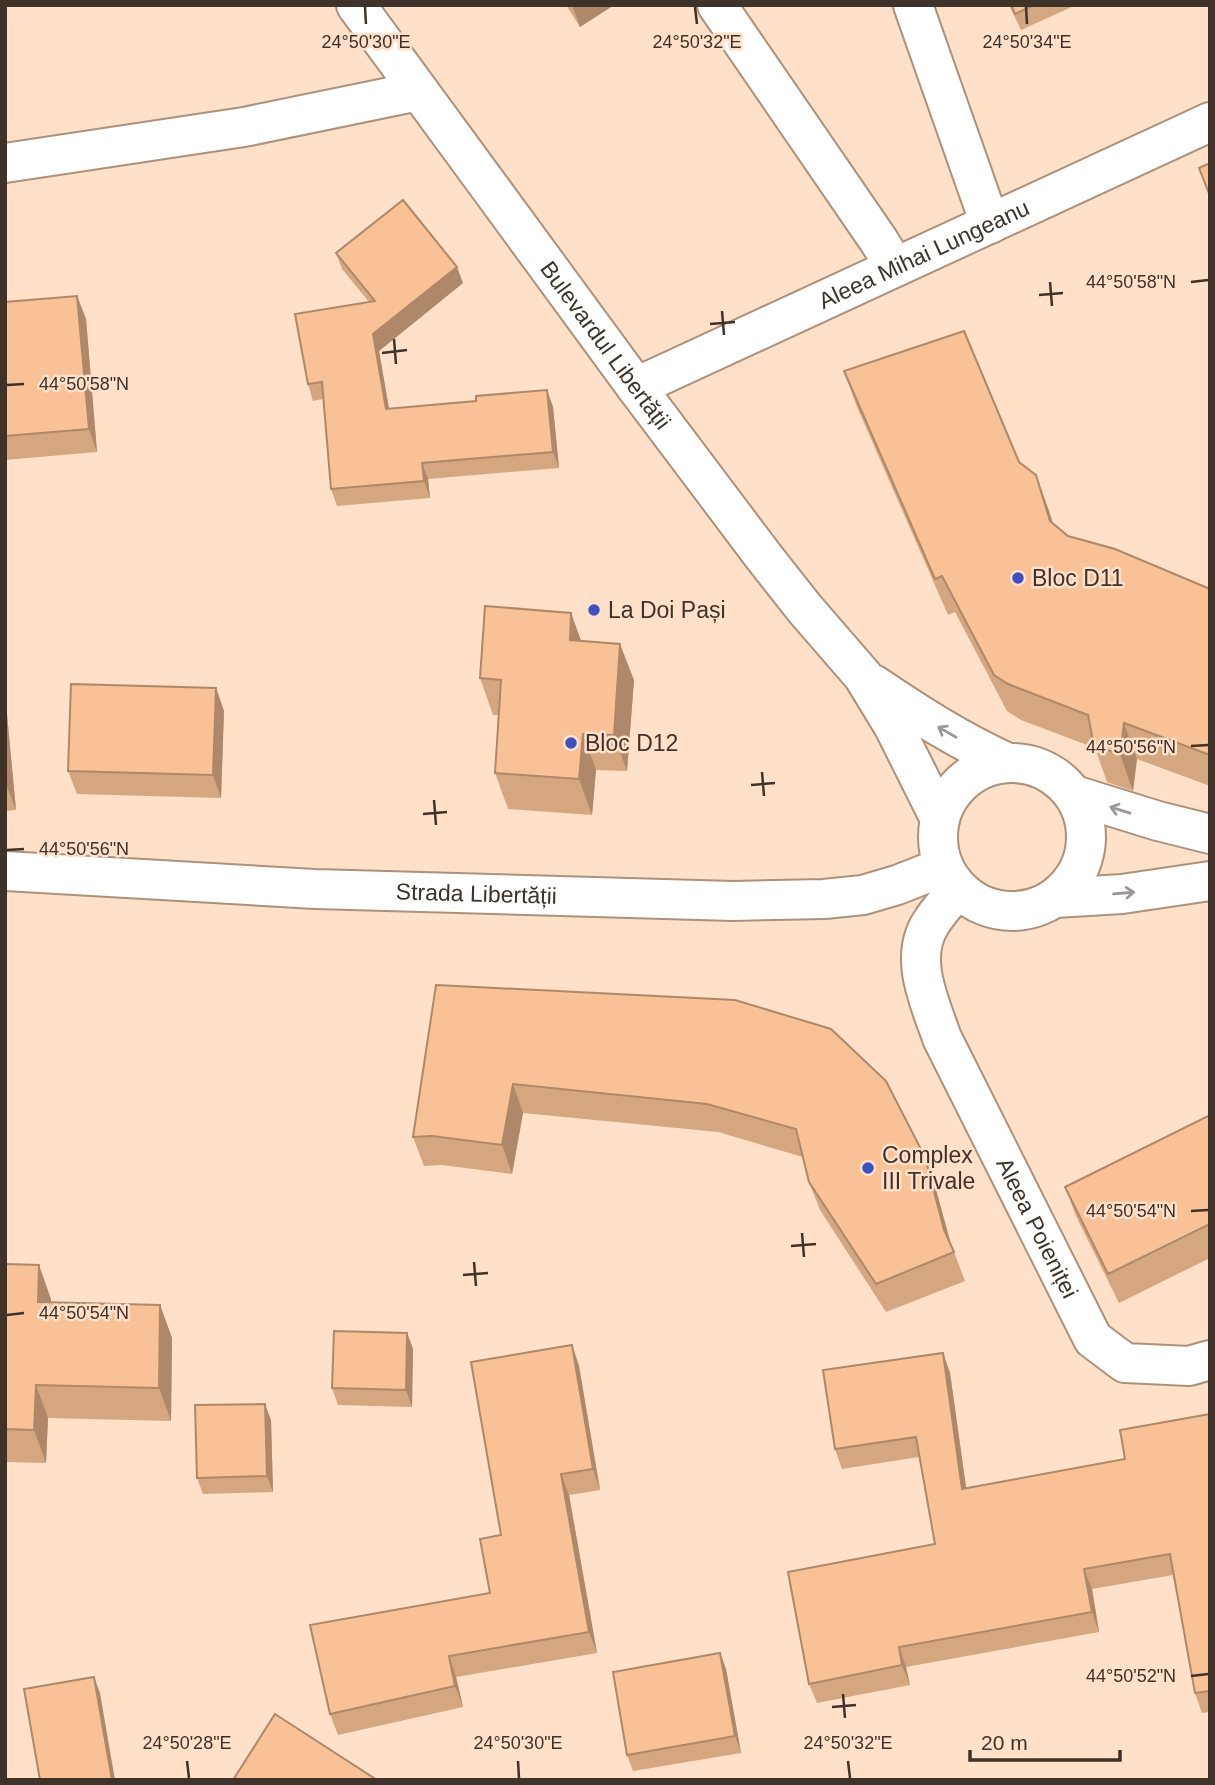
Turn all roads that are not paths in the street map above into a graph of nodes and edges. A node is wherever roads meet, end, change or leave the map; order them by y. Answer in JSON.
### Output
{"nodes":[{"id":1,"x":356,"y":5,"type":"edge"},
{"id":2,"x":717,"y":5,"type":"edge"},
{"id":3,"x":913,"y":5,"type":"edge"},
{"id":4,"x":419,"y":91,"type":"junction"},
{"id":5,"x":1210,"y":122,"type":"edge"},
{"id":6,"x":5,"y":163,"type":"edge"},
{"id":7,"x":990,"y":224,"type":"junction"},
{"id":8,"x":895,"y":267,"type":"junction"},
{"id":9,"x":636,"y":387,"type":"junction"},
{"id":10,"x":863,"y":676,"type":"junction"},
{"id":11,"x":1008,"y":763,"type":"junction"},
{"id":12,"x":1074,"y":795,"type":"junction"},
{"id":13,"x":940,"y":819,"type":"junction"},
{"id":14,"x":1210,"y":834,"type":"edge"},
{"id":15,"x":5,"y":871,"type":"edge"},
{"id":16,"x":951,"y":878,"type":"junction"},
{"id":17,"x":1210,"y":881,"type":"edge"},
{"id":18,"x":1055,"y":898,"type":"junction"},
{"id":19,"x":1210,"y":1360,"type":"edge"}],
"edges":[{"from":1,"to":4,"type":"street","name":"Bulevardul Libertății"},
{"from":2,"to":8,"type":"street"},
{"from":3,"to":7,"type":"street"},
{"from":4,"to":6,"type":"street"},
{"from":4,"to":9,"type":"street","name":"Bulevardul Libertății"},
{"from":5,"to":7,"type":"street","name":"Aleea Mihai Lungeanu"},
{"from":7,"to":8,"type":"street","name":"Aleea Mihai Lungeanu"},
{"from":8,"to":9,"type":"street","name":"Aleea Mihai Lungeanu"},
{"from":9,"to":10,"type":"street","name":"Bulevardul Libertății"},
{"from":11,"to":10,"type":"street","name":"Bulevardul Libertății","one_way":true},
{"from":10,"to":13,"type":"street","name":"Bulevardul Libertății"},
{"from":11,"to":12,"type":"street"},
{"from":11,"to":13,"type":"street"},
{"from":14,"to":12,"type":"street","one_way":true},
{"from":12,"to":18,"type":"street"},
{"from":13,"to":16,"type":"street"},
{"from":15,"to":16,"type":"street","name":"Strada Libertății"},
{"from":16,"to":18,"type":"street"},
{"from":16,"to":19,"type":"street","name":"Aleea Poieniței"},
{"from":18,"to":17,"type":"street","one_way":true}]}
